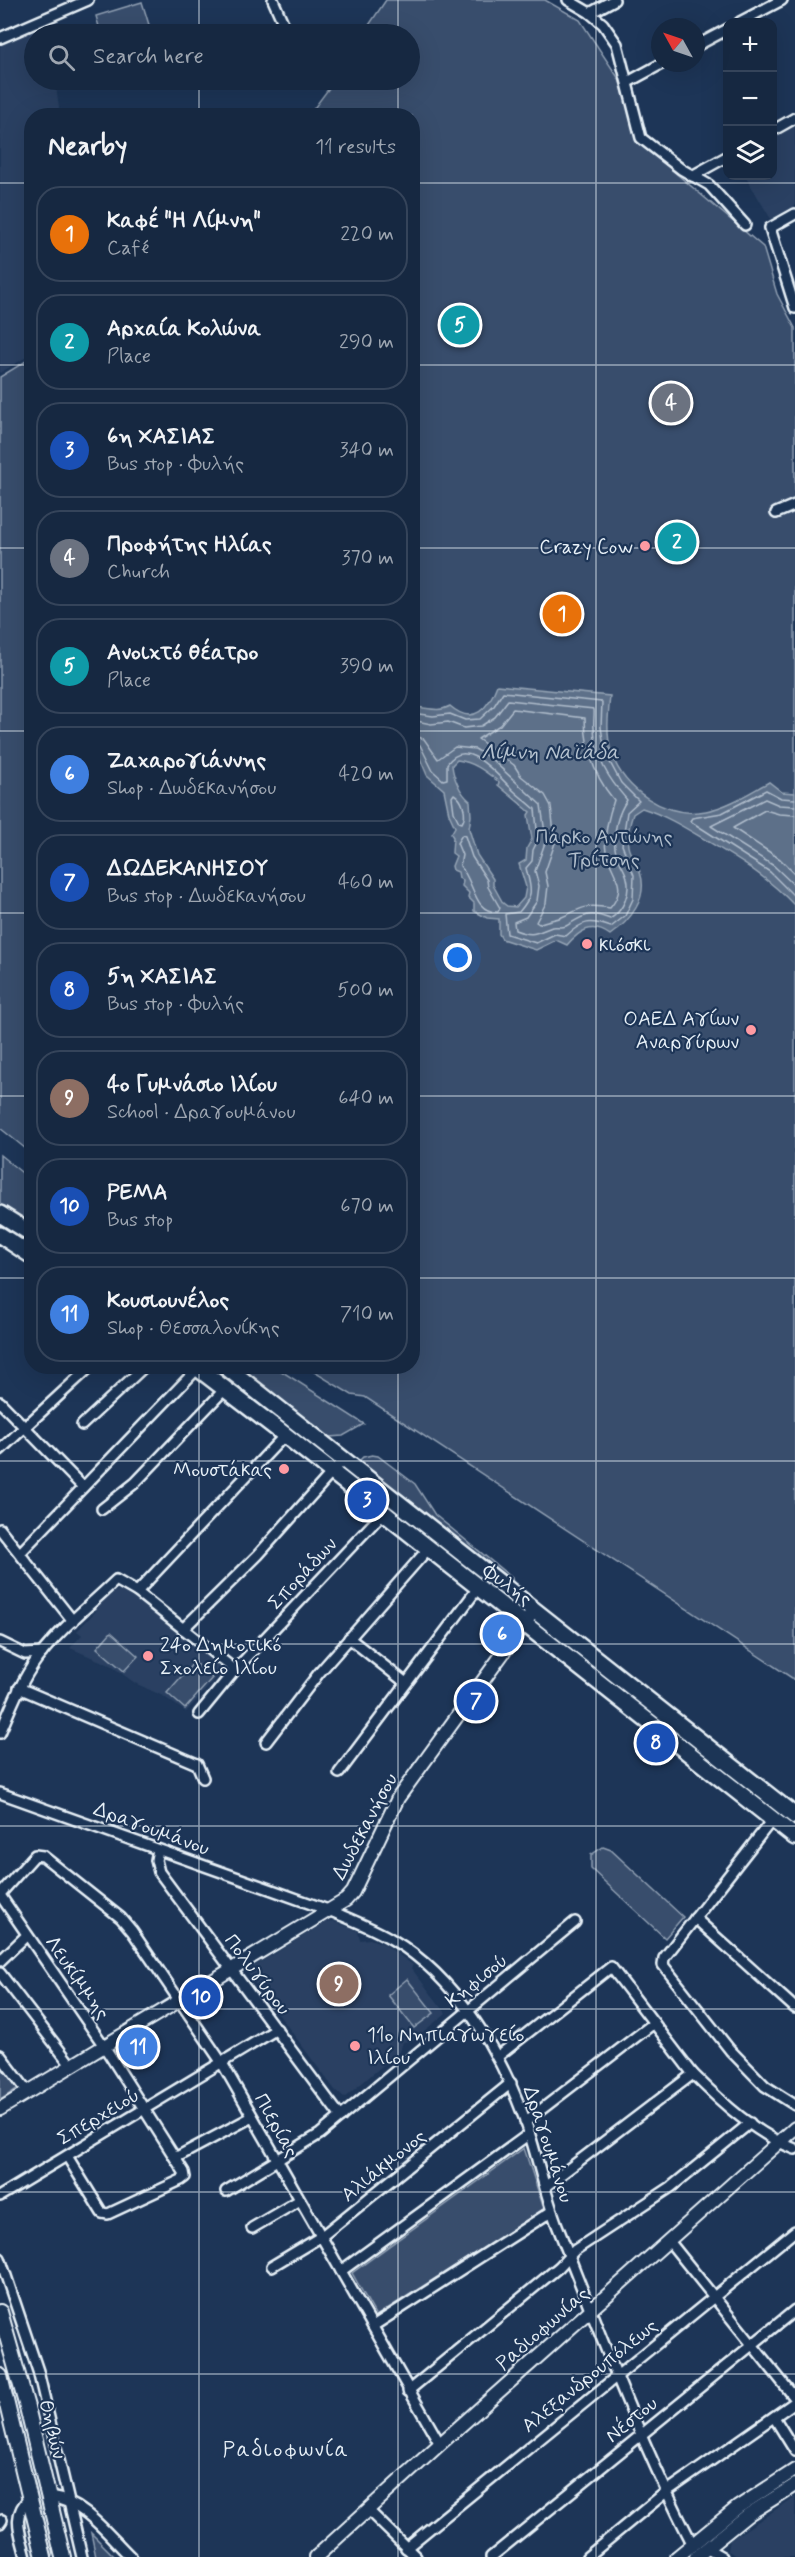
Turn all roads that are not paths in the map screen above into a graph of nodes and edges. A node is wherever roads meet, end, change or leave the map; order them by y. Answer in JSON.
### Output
{"nodes":[{"id":1,"x":60,"y":0,"type":"edge"},
{"id":2,"x":88,"y":0,"type":"edge"},
{"id":3,"x":273,"y":0,"type":"edge"},
{"id":4,"x":568,"y":0,"type":"edge"},
{"id":5,"x":614,"y":0,"type":"edge"},
{"id":6,"x":783,"y":0,"type":"edge"},
{"id":7,"x":64,"y":10,"type":"junction"},
{"id":8,"x":590,"y":13,"type":"junction"},
{"id":9,"x":748,"y":18,"type":"edge"},
{"id":10,"x":32,"y":24,"type":"edge"},
{"id":11,"x":284,"y":24,"type":"edge"},
{"id":12,"x":24,"y":28,"type":"edge"},
{"id":13,"x":723,"y":32,"type":"edge"},
{"id":14,"x":0,"y":38,"type":"edge"},
{"id":15,"x":705,"y":41,"type":"edge"},
{"id":16,"x":651,"y":70,"type":"edge"},
{"id":17,"x":628,"y":82,"type":"junction"},
{"id":18,"x":795,"y":118,"type":"edge"},
{"id":19,"x":777,"y":128,"type":"edge"},
{"id":20,"x":723,"y":159,"type":"edge"},
{"id":21,"x":692,"y":176,"type":"junction"},
{"id":22,"x":795,"y":214,"type":"edge"},
{"id":23,"x":745,"y":225,"type":"dead end"},
{"id":24,"x":792,"y":290,"type":"edge"},
{"id":25,"x":795,"y":308,"type":"edge"},
{"id":26,"x":795,"y":505,"type":"edge"},
{"id":27,"x":776,"y":513,"type":"dead end"},
{"id":28,"x":0,"y":1214,"type":"edge"},
{"id":29,"x":24,"y":1229,"type":"edge"},
{"id":30,"x":1,"y":1237,"type":"edge"},
{"id":31,"x":24,"y":1251,"type":"edge"},
{"id":32,"x":83,"y":1374,"type":"edge"},
{"id":33,"x":136,"y":1374,"type":"edge"},
{"id":34,"x":190,"y":1374,"type":"edge"},
{"id":35,"x":207,"y":1374,"type":"edge"},
{"id":36,"x":235,"y":1374,"type":"edge"},
{"id":37,"x":226,"y":1388,"type":"junction"},
{"id":38,"x":0,"y":1402,"type":"edge"},
{"id":39,"x":82,"y":1425,"type":"dead end"},
{"id":40,"x":25,"y":1428,"type":"junction"},
{"id":41,"x":285,"y":1435,"type":"junction"},
{"id":42,"x":0,"y":1450,"type":"edge"},
{"id":43,"x":343,"y":1460,"type":"junction"},
{"id":44,"x":332,"y":1472,"type":"junction"},
{"id":45,"x":83,"y":1486,"type":"junction"},
{"id":46,"x":102,"y":1509,"type":"dead end"},
{"id":47,"x":383,"y":1513,"type":"junction"},
{"id":48,"x":0,"y":1529,"type":"edge"},
{"id":49,"x":428,"y":1549,"type":"junction"},
{"id":50,"x":20,"y":1553,"type":"junction"},
{"id":51,"x":478,"y":1588,"type":"junction"},
{"id":52,"x":137,"y":1592,"type":"junction"},
{"id":53,"x":534,"y":1611,"type":"junction"},
{"id":54,"x":73,"y":1621,"type":"junction"},
{"id":55,"x":524,"y":1623,"type":"junction"},
{"id":56,"x":183,"y":1629,"type":"junction"},
{"id":57,"x":349,"y":1638,"type":"junction"},
{"id":58,"x":0,"y":1642,"type":"edge"},
{"id":59,"x":40,"y":1656,"type":"junction"},
{"id":60,"x":235,"y":1670,"type":"junction"},
{"id":61,"x":406,"y":1683,"type":"junction"},
{"id":62,"x":19,"y":1689,"type":"junction"},
{"id":63,"x":200,"y":1714,"type":"dead end"},
{"id":64,"x":0,"y":1733,"type":"edge"},
{"id":65,"x":266,"y":1742,"type":"dead end"},
{"id":66,"x":339,"y":1773,"type":"dead end"},
{"id":67,"x":203,"y":1778,"type":"dead end"},
{"id":68,"x":0,"y":1793,"type":"edge"},
{"id":69,"x":795,"y":1816,"type":"edge"},
{"id":70,"x":772,"y":1820,"type":"junction"},
{"id":71,"x":795,"y":1837,"type":"edge"},
{"id":72,"x":158,"y":1850,"type":"junction"},
{"id":73,"x":0,"y":1895,"type":"edge"},
{"id":74,"x":331,"y":1911,"type":"junction"},
{"id":75,"x":694,"y":1918,"type":"junction"},
{"id":76,"x":575,"y":1922,"type":"dead end"},
{"id":77,"x":27,"y":1935,"type":"junction"},
{"id":78,"x":0,"y":1961,"type":"edge"},
{"id":79,"x":232,"y":1968,"type":"junction"},
{"id":80,"x":0,"y":1973,"type":"edge"},
{"id":81,"x":180,"y":1999,"type":"junction"},
{"id":82,"x":795,"y":2008,"type":"edge"},
{"id":83,"x":467,"y":2011,"type":"junction"},
{"id":84,"x":654,"y":2023,"type":"junction"},
{"id":85,"x":277,"y":2029,"type":"junction"},
{"id":86,"x":104,"y":2046,"type":"junction"},
{"id":87,"x":0,"y":2055,"type":"edge"},
{"id":88,"x":497,"y":2057,"type":"junction"},
{"id":89,"x":222,"y":2063,"type":"junction"},
{"id":90,"x":72,"y":2065,"type":"junction"},
{"id":91,"x":693,"y":2074,"type":"junction"},
{"id":92,"x":511,"y":2083,"type":"junction"},
{"id":93,"x":28,"y":2092,"type":"junction"},
{"id":94,"x":795,"y":2105,"type":"edge"},
{"id":95,"x":0,"y":2109,"type":"edge"},
{"id":96,"x":144,"y":2109,"type":"junction"},
{"id":97,"x":252,"y":2116,"type":"junction"},
{"id":98,"x":341,"y":2117,"type":"junction"},
{"id":99,"x":525,"y":2122,"type":"junction"},
{"id":100,"x":750,"y":2123,"type":"junction"},
{"id":101,"x":795,"y":2128,"type":"edge"},
{"id":102,"x":529,"y":2134,"type":"junction"},
{"id":103,"x":778,"y":2143,"type":"junction"},
{"id":104,"x":795,"y":2149,"type":"edge"},
{"id":105,"x":67,"y":2156,"type":"junction"},
{"id":106,"x":175,"y":2158,"type":"junction"},
{"id":107,"x":277,"y":2162,"type":"junction"},
{"id":108,"x":546,"y":2186,"type":"junction"},
{"id":109,"x":226,"y":2191,"type":"dead end"},
{"id":110,"x":0,"y":2196,"type":"edge"},
{"id":111,"x":300,"y":2200,"type":"junction"},
{"id":112,"x":552,"y":2211,"type":"junction"},
{"id":113,"x":252,"y":2228,"type":"dead end"},
{"id":114,"x":795,"y":2230,"type":"edge"},
{"id":115,"x":322,"y":2236,"type":"junction"},
{"id":116,"x":669,"y":2241,"type":"junction"},
{"id":117,"x":569,"y":2255,"type":"junction"},
{"id":118,"x":0,"y":2258,"type":"edge"},
{"id":119,"x":272,"y":2266,"type":"dead end"},
{"id":120,"x":341,"y":2271,"type":"junction"},
{"id":121,"x":714,"y":2297,"type":"junction"},
{"id":122,"x":795,"y":2310,"type":"edge"},
{"id":123,"x":591,"y":2311,"type":"junction"},
{"id":124,"x":0,"y":2312,"type":"edge"},
{"id":125,"x":373,"y":2326,"type":"junction"},
{"id":126,"x":752,"y":2345,"type":"junction"},
{"id":127,"x":618,"y":2375,"type":"junction"},
{"id":128,"x":0,"y":2376,"type":"edge"},
{"id":129,"x":408,"y":2391,"type":"junction"},
{"id":130,"x":795,"y":2400,"type":"edge"},
{"id":131,"x":4,"y":2414,"type":"edge"},
{"id":132,"x":774,"y":2417,"type":"junction"},
{"id":133,"x":641,"y":2434,"type":"junction"},
{"id":134,"x":440,"y":2444,"type":"junction"},
{"id":135,"x":795,"y":2451,"type":"edge"},
{"id":136,"x":795,"y":2470,"type":"edge"},
{"id":137,"x":795,"y":2485,"type":"edge"},
{"id":138,"x":666,"y":2492,"type":"junction"},
{"id":139,"x":50,"y":2497,"type":"junction"},
{"id":140,"x":30,"y":2498,"type":"junction"},
{"id":141,"x":71,"y":2502,"type":"junction"},
{"id":142,"x":368,"y":2510,"type":"junction"},
{"id":143,"x":692,"y":2543,"type":"junction"},
{"id":144,"x":406,"y":2548,"type":"junction"},
{"id":145,"x":706,"y":2548,"type":"junction"},
{"id":146,"x":26,"y":2557,"type":"edge"},
{"id":147,"x":44,"y":2557,"type":"edge"},
{"id":148,"x":63,"y":2557,"type":"edge"},
{"id":149,"x":82,"y":2557,"type":"edge"},
{"id":150,"x":131,"y":2557,"type":"edge"},
{"id":151,"x":316,"y":2557,"type":"edge"},
{"id":152,"x":416,"y":2557,"type":"edge"},
{"id":153,"x":491,"y":2557,"type":"edge"},
{"id":154,"x":587,"y":2557,"type":"edge"},
{"id":155,"x":677,"y":2557,"type":"edge"},
{"id":156,"x":696,"y":2557,"type":"edge"},
{"id":157,"x":722,"y":2557,"type":"edge"}],
"edges":[{"from":1,"to":7,"type":"street"},
{"from":2,"to":7,"type":"street"},
{"from":3,"to":11,"type":"street"},
{"from":4,"to":8,"type":"street"},
{"from":5,"to":8,"type":"street"},
{"from":6,"to":9,"type":"street"},
{"from":7,"to":10,"type":"street"},
{"from":8,"to":17,"type":"street"},
{"from":12,"to":14,"type":"street"},
{"from":13,"to":15,"type":"street"},
{"from":16,"to":17,"type":"street"},
{"from":17,"to":21,"type":"street"},
{"from":18,"to":19,"type":"street"},
{"from":20,"to":21,"type":"street"},
{"from":21,"to":23,"type":"street"},
{"from":22,"to":24,"type":"street"},
{"from":24,"to":25,"type":"street"},
{"from":26,"to":27,"type":"street"},
{"from":28,"to":29,"type":"main road"},
{"from":30,"to":31,"type":"main road"},
{"from":32,"to":40,"type":"street"},
{"from":33,"to":39,"type":"street"},
{"from":34,"to":45,"type":"street"},
{"from":35,"to":37,"type":"main road","name":"Φυλής"},
{"from":36,"to":43,"type":"main road","name":"Φυλής"},
{"from":37,"to":41,"type":"main road","name":"Φυλής"},
{"from":37,"to":46,"type":"street"},
{"from":38,"to":40,"type":"street"},
{"from":40,"to":42,"type":"street"},
{"from":40,"to":45,"type":"street"},
{"from":41,"to":44,"type":"main road","name":"Φυλής"},
{"from":41,"to":52,"type":"street"},
{"from":43,"to":44,"type":"street"},
{"from":43,"to":53,"type":"main road","name":"Φυλής"},
{"from":44,"to":47,"type":"main road","name":"Φυλής"},
{"from":44,"to":56,"type":"street"},
{"from":45,"to":50,"type":"street"},
{"from":47,"to":49,"type":"main road","name":"Φυλής"},
{"from":47,"to":60,"type":"street","name":"Σποράδων"},
{"from":48,"to":50,"type":"street"},
{"from":49,"to":51,"type":"main road","name":"Φυλής"},
{"from":49,"to":57,"type":"street"},
{"from":50,"to":54,"type":"street"},
{"from":51,"to":55,"type":"main road","name":"Φυλής"},
{"from":51,"to":61,"type":"street"},
{"from":52,"to":54,"type":"street"},
{"from":52,"to":56,"type":"street"},
{"from":53,"to":55,"type":"street","name":"Δωδεκανήσου"},
{"from":53,"to":69,"type":"main road","name":"Φυλής"},
{"from":54,"to":59,"type":"street"},
{"from":55,"to":70,"type":"main road","name":"Φυλής"},
{"from":55,"to":74,"type":"street","name":"Δωδεκανήσου"},
{"from":56,"to":60,"type":"street"},
{"from":57,"to":61,"type":"street"},
{"from":57,"to":65,"type":"street"},
{"from":58,"to":59,"type":"street"},
{"from":59,"to":62,"type":"street"},
{"from":60,"to":63,"type":"street","name":"Σποράδων"},
{"from":61,"to":66,"type":"street"},
{"from":62,"to":64,"type":"street"},
{"from":62,"to":67,"type":"street"},
{"from":68,"to":72,"type":"street","name":"Δραγουμάνου"},
{"from":70,"to":71,"type":"main road","name":"Φυλής"},
{"from":70,"to":75,"type":"street"},
{"from":72,"to":74,"type":"street","name":"Δραγουμάνου"},
{"from":72,"to":79,"type":"street","name":"Πολυγύρου"},
{"from":73,"to":77,"type":"street","name":"Λευκίμμης"},
{"from":73,"to":81,"type":"street","name":"Πιερίας"},
{"from":74,"to":79,"type":"street","name":"Δωδεκανήσου"},
{"from":74,"to":83,"type":"street","name":"Δραγουμάνου"},
{"from":75,"to":82,"type":"street"},
{"from":75,"to":94,"type":"street"},
{"from":76,"to":83,"type":"street","name":"Κηφισού"},
{"from":77,"to":78,"type":"street"},
{"from":77,"to":86,"type":"street","name":"Λευκίμμης"},
{"from":79,"to":81,"type":"street","name":"Δωδεκανήσου"},
{"from":79,"to":85,"type":"street","name":"Πολυγύρου"},
{"from":80,"to":90,"type":"street"},
{"from":81,"to":86,"type":"street","name":"Δωδεκανήσου"},
{"from":81,"to":89,"type":"street","name":"Πιερίας"},
{"from":83,"to":88,"type":"street","name":"Δραγουμάνου"},
{"from":83,"to":98,"type":"street","name":"Κηφισού"},
{"from":84,"to":88,"type":"street"},
{"from":84,"to":91,"type":"street"},
{"from":84,"to":99,"type":"street"},
{"from":85,"to":89,"type":"street","name":"Σπερχειού"},
{"from":85,"to":98,"type":"street","name":"Πολυγύρου"},
{"from":86,"to":90,"type":"street","name":"Δωδεκανήσου"},
{"from":86,"to":96,"type":"street","name":"Λευκίμμης"},
{"from":87,"to":93,"type":"street"},
{"from":88,"to":92,"type":"street","name":"Δραγουμάνου"},
{"from":89,"to":96,"type":"street","name":"Σπερχειού"},
{"from":89,"to":97,"type":"street","name":"Πιερίας"},
{"from":90,"to":93,"type":"street","name":"Δωδεκανήσου"},
{"from":91,"to":100,"type":"street"},
{"from":91,"to":108,"type":"street"},
{"from":92,"to":99,"type":"street","name":"Δραγουμάνου"},
{"from":92,"to":115,"type":"street","name":"Αλιάκμονος"},
{"from":93,"to":95,"type":"street","name":"Δωδεκανήσου"},
{"from":96,"to":105,"type":"street","name":"Σπερχειού"},
{"from":96,"to":106,"type":"street","name":"Λευκίμμης"},
{"from":97,"to":106,"type":"street"},
{"from":97,"to":107,"type":"street","name":"Πιερίας"},
{"from":98,"to":107,"type":"street","name":"Κηφισού"},
{"from":99,"to":102,"type":"street","name":"Δραγουμάνου"},
{"from":100,"to":103,"type":"street"},
{"from":100,"to":117,"type":"street"},
{"from":101,"to":103,"type":"street","name":"Ραδιοφωνίας"},
{"from":102,"to":108,"type":"street","name":"Δραγουμάνου"},
{"from":102,"to":120,"type":"street"},
{"from":103,"to":104,"type":"street"},
{"from":103,"to":116,"type":"street","name":"Ραδιοφωνίας"},
{"from":105,"to":106,"type":"street","name":"Λευκίμμης"},
{"from":105,"to":110,"type":"street","name":"Σπερχειού"},
{"from":107,"to":109,"type":"street","name":"Κηφισού"},
{"from":107,"to":111,"type":"street","name":"Πιερίας"},
{"from":108,"to":112,"type":"street","name":"Δραγουμάνου"},
{"from":111,"to":113,"type":"street"},
{"from":111,"to":115,"type":"street","name":"Πιερίας"},
{"from":112,"to":117,"type":"street","name":"Δραγουμάνου"},
{"from":112,"to":125,"type":"street"},
{"from":114,"to":121,"type":"street","name":"Αλεξανδρουπόλεως"},
{"from":115,"to":119,"type":"street","name":"Αλιάκμονος"},
{"from":115,"to":120,"type":"street","name":"Πιερίας"},
{"from":116,"to":121,"type":"street"},
{"from":116,"to":123,"type":"street","name":"Ραδιοφωνίας"},
{"from":117,"to":123,"type":"street","name":"Δραγουμάνου"},
{"from":117,"to":129,"type":"street"},
{"from":118,"to":141,"type":"street"},
{"from":120,"to":125,"type":"street","name":"Πιερίας"},
{"from":121,"to":126,"type":"street"},
{"from":121,"to":127,"type":"street","name":"Αλεξανδρουπόλεως"},
{"from":122,"to":126,"type":"street","name":"Νέστου"},
{"from":123,"to":127,"type":"street","name":"Δραγουμάνου"},
{"from":123,"to":134,"type":"street","name":"Ραδιοφωνίας"},
{"from":124,"to":139,"type":"main road","name":"Θηβών"},
{"from":125,"to":129,"type":"street","name":"Πιερίας"},
{"from":126,"to":130,"type":"street"},
{"from":126,"to":133,"type":"street","name":"Νέστου"},
{"from":127,"to":133,"type":"street","name":"Δραγουμάνου"},
{"from":127,"to":144,"type":"street","name":"Αλεξανδρουπόλεως"},
{"from":128,"to":131,"type":"main road","name":"Θηβών"},
{"from":129,"to":134,"type":"street","name":"Πιερίας"},
{"from":130,"to":132,"type":"street"},
{"from":131,"to":140,"type":"main road","name":"Θηβών"},
{"from":132,"to":135,"type":"street"},
{"from":132,"to":138,"type":"street"},
{"from":133,"to":138,"type":"street","name":"Δραγουμάνου"},
{"from":133,"to":153,"type":"street","name":"Νέστου"},
{"from":134,"to":142,"type":"street","name":"Ραδιοφωνίας"},
{"from":136,"to":143,"type":"street"},
{"from":137,"to":145,"type":"street"},
{"from":138,"to":143,"type":"street","name":"Δραγουμάνου"},
{"from":138,"to":154,"type":"street"},
{"from":139,"to":141,"type":"street"},
{"from":139,"to":148,"type":"main road","name":"Θηβών"},
{"from":140,"to":146,"type":"street"},
{"from":140,"to":147,"type":"main road","name":"Θηβών"},
{"from":141,"to":149,"type":"street"},
{"from":141,"to":150,"type":"street"},
{"from":142,"to":144,"type":"street"},
{"from":142,"to":151,"type":"street","name":"Ραδιοφωνίας"},
{"from":143,"to":155,"type":"street"},
{"from":144,"to":152,"type":"street"},
{"from":145,"to":156,"type":"street"},
{"from":145,"to":157,"type":"street"}]}
